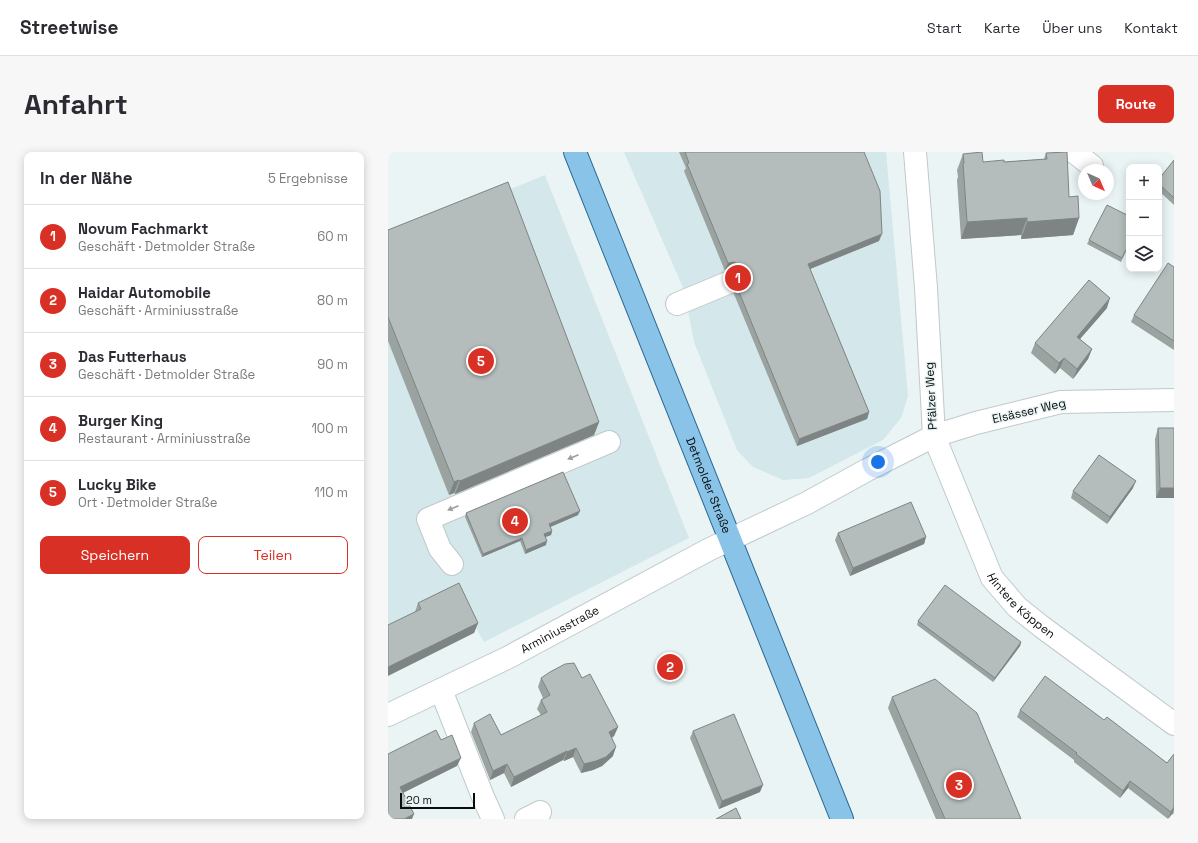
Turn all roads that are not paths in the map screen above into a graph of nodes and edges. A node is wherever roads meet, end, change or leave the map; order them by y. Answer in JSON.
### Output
{"nodes":[{"id":1,"x":575,"y":152,"type":"edge"},
{"id":2,"x":915,"y":152,"type":"edge"},
{"id":3,"x":1074,"y":152,"type":"edge"},
{"id":4,"x":1089,"y":164,"type":"edge"},
{"id":5,"x":730,"y":282,"type":"dead end"},
{"id":6,"x":677,"y":304,"type":"dead end"},
{"id":7,"x":1174,"y":400,"type":"edge"},
{"id":8,"x":934,"y":436,"type":"junction"},
{"id":9,"x":609,"y":442,"type":"dead end"},
{"id":10,"x":730,"y":539,"type":"junction"},
{"id":11,"x":452,"y":564,"type":"dead end"},
{"id":12,"x":441,"y":690,"type":"junction"},
{"id":13,"x":388,"y":715,"type":"edge"},
{"id":14,"x":1174,"y":724,"type":"edge"},
{"id":15,"x":493,"y":819,"type":"edge"},
{"id":16,"x":842,"y":819,"type":"edge"}],
"edges":[{"from":1,"to":10,"type":"main road","name":"Detmolder Straße"},
{"from":2,"to":8,"type":"street","name":"Pfälzer Weg"},
{"from":3,"to":4,"type":"street"},
{"from":5,"to":6,"type":"street"},
{"from":7,"to":8,"type":"street","name":"Elsässer Weg"},
{"from":8,"to":10,"type":"street","name":"Pfälzer Weg"},
{"from":8,"to":14,"type":"street","name":"Hintere Köppen"},
{"from":9,"to":11,"type":"street","one_way":true},
{"from":10,"to":12,"type":"street","name":"Arminiusstraße"},
{"from":10,"to":16,"type":"main road","name":"Detmolder Straße"},
{"from":12,"to":13,"type":"street","name":"Arminiusstraße"},
{"from":12,"to":15,"type":"street"}]}
